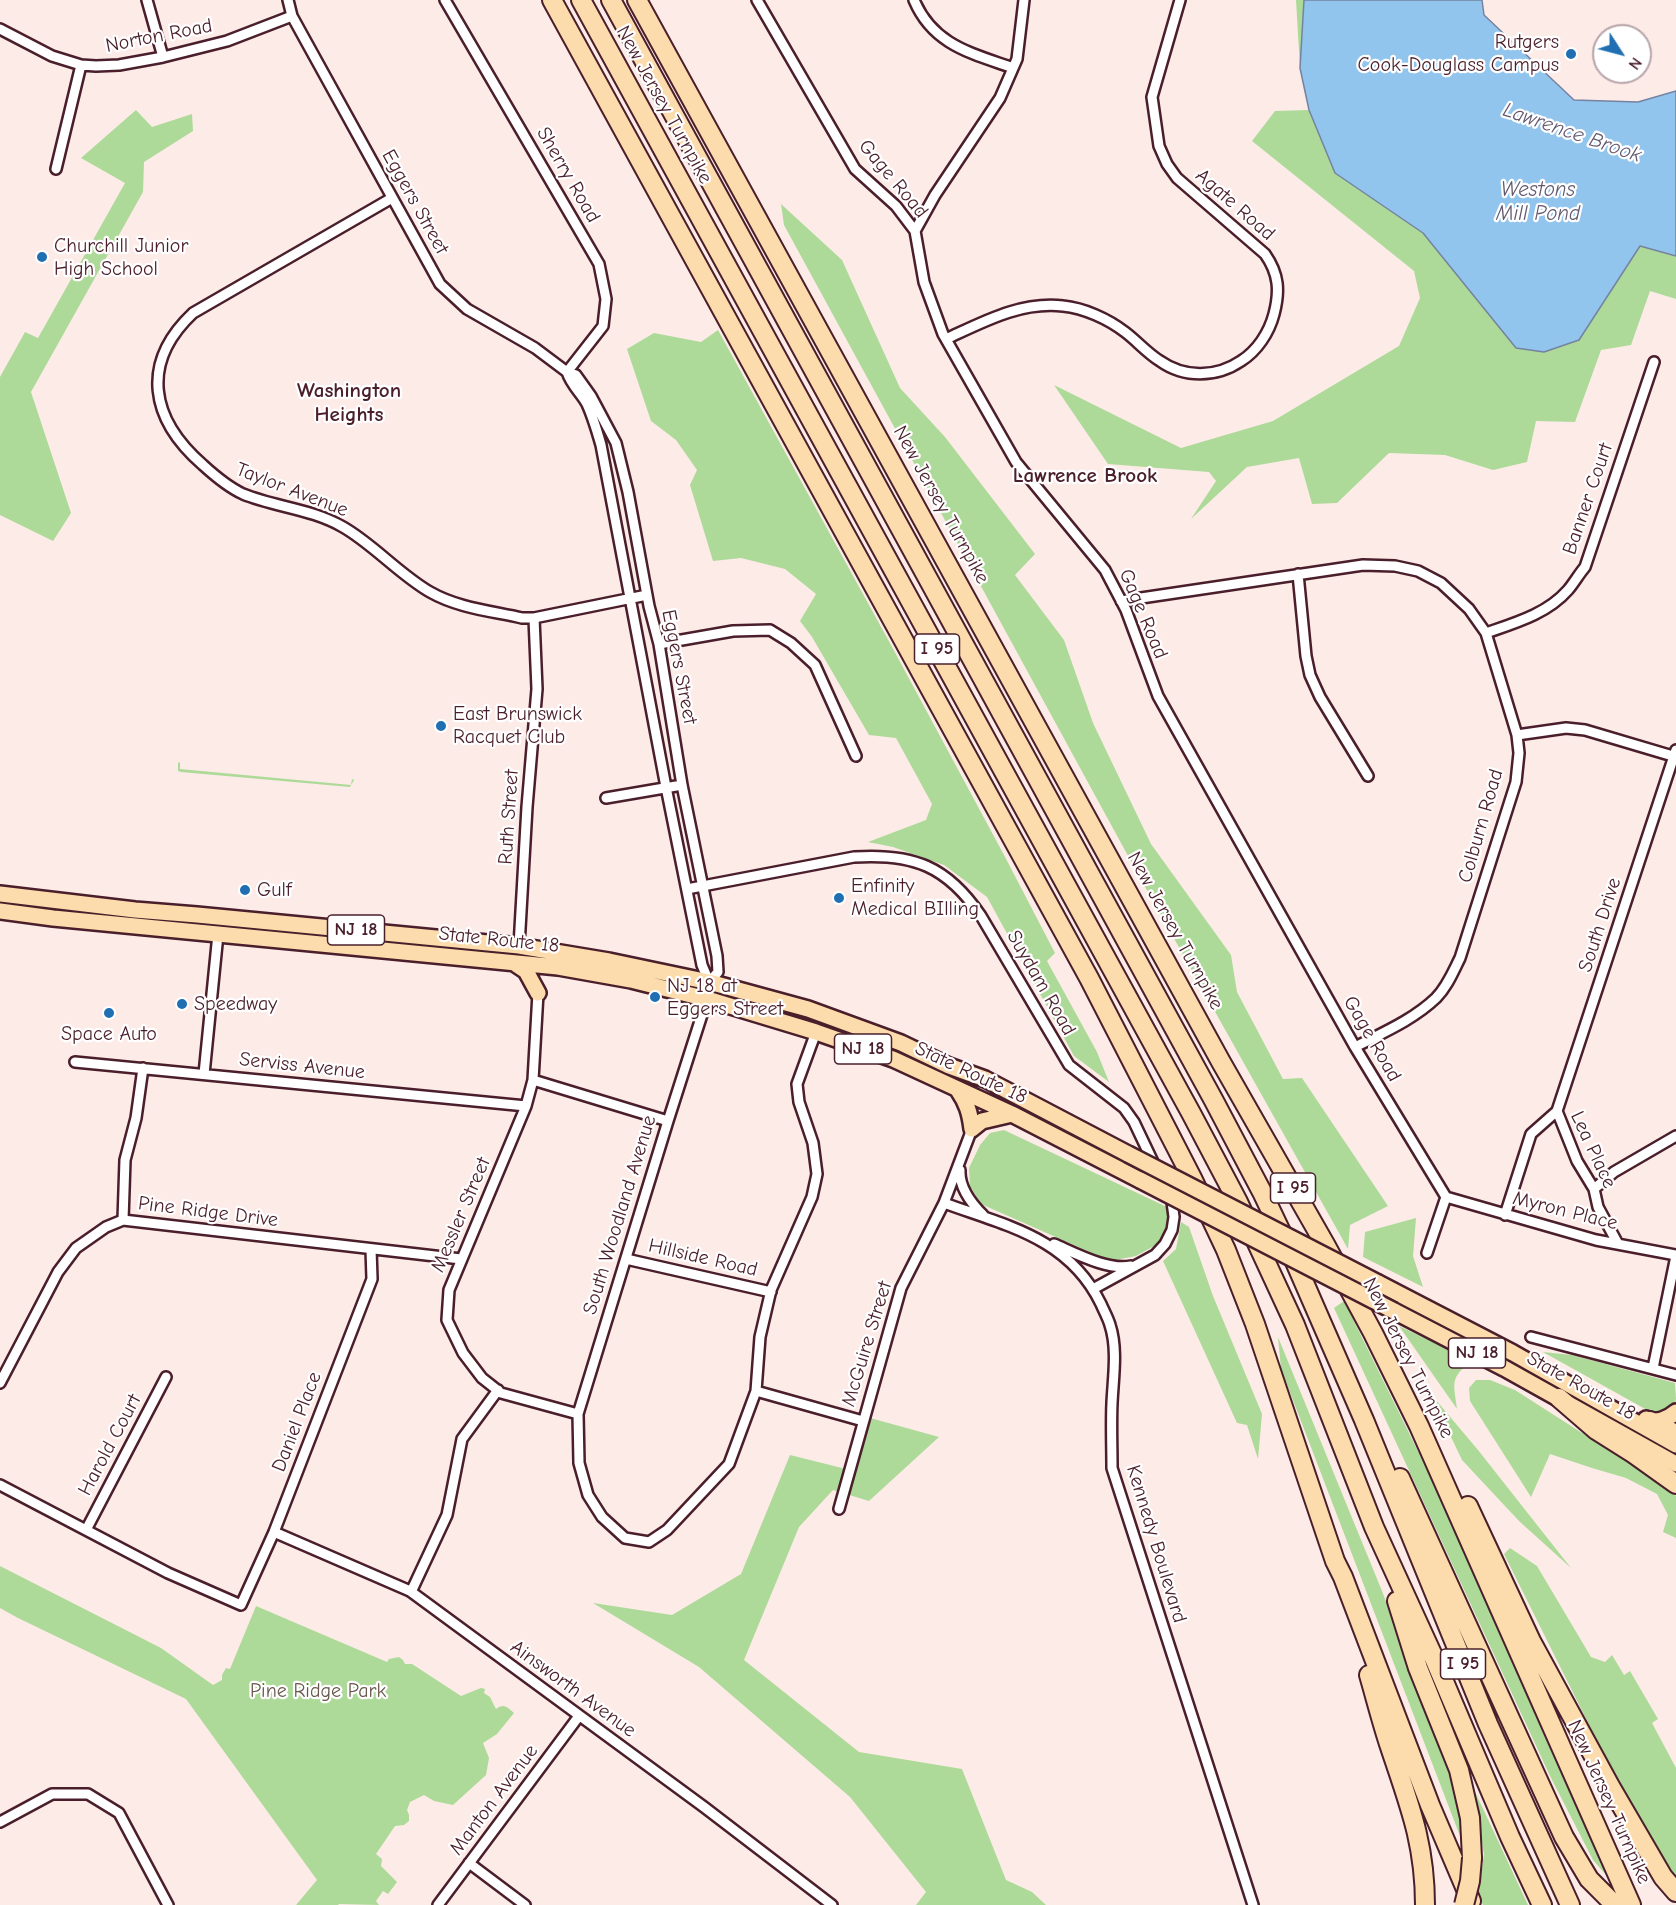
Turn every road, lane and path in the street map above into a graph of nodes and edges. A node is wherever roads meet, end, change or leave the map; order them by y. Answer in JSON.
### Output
{"nodes":[{"id":1,"x":147,"y":0,"type":"edge"},
{"id":2,"x":288,"y":0,"type":"edge"},
{"id":3,"x":445,"y":0,"type":"edge"},
{"id":4,"x":552,"y":0,"type":"edge"},
{"id":5,"x":581,"y":0,"type":"edge"},
{"id":6,"x":610,"y":0,"type":"edge"},
{"id":7,"x":637,"y":0,"type":"edge"},
{"id":8,"x":757,"y":0,"type":"edge"},
{"id":9,"x":914,"y":0,"type":"edge"},
{"id":10,"x":1024,"y":0,"type":"edge"},
{"id":11,"x":1179,"y":0,"type":"edge"},
{"id":12,"x":292,"y":16,"type":"junction"},
{"id":13,"x":0,"y":29,"type":"edge"},
{"id":14,"x":163,"y":57,"type":"junction"},
{"id":15,"x":81,"y":65,"type":"junction"},
{"id":16,"x":1013,"y":68,"type":"junction"},
{"id":17,"x":56,"y":169,"type":"dead end"},
{"id":18,"x":392,"y":198,"type":"junction"},
{"id":19,"x":915,"y":231,"type":"junction"},
{"id":20,"x":946,"y":339,"type":"junction"},
{"id":21,"x":1654,"y":362,"type":"dead end"},
{"id":22,"x":567,"y":372,"type":"junction"},
{"id":23,"x":628,"y":492,"type":"junction"},
{"id":24,"x":610,"y":495,"type":"junction"},
{"id":25,"x":1298,"y":574,"type":"junction"},
{"id":26,"x":647,"y":595,"type":"junction"},
{"id":27,"x":630,"y":598,"type":"junction"},
{"id":28,"x":1121,"y":601,"type":"junction"},
{"id":29,"x":534,"y":618,"type":"junction"},
{"id":30,"x":1486,"y":633,"type":"junction"},
{"id":31,"x":659,"y":644,"type":"junction"},
{"id":32,"x":1517,"y":735,"type":"junction"},
{"id":33,"x":1675,"y":754,"type":"edge"},
{"id":34,"x":856,"y":756,"type":"dead end"},
{"id":35,"x":1368,"y":776,"type":"dead end"},
{"id":36,"x":682,"y":785,"type":"junction"},
{"id":37,"x":666,"y":787,"type":"junction"},
{"id":38,"x":606,"y":798,"type":"dead end"},
{"id":39,"x":704,"y":886,"type":"junction"},
{"id":40,"x":687,"y":889,"type":"junction"},
{"id":41,"x":0,"y":894,"type":"edge"},
{"id":42,"x":0,"y":911,"type":"edge"},
{"id":43,"x":218,"y":934,"type":"junction"},
{"id":44,"x":519,"y":946,"type":"junction"},
{"id":45,"x":514,"y":963,"type":"junction"},
{"id":46,"x":558,"y":967,"type":"junction"},
{"id":47,"x":710,"y":982,"type":"junction"},
{"id":48,"x":538,"y":993,"type":"junction"},
{"id":49,"x":707,"y":999,"type":"junction"},
{"id":50,"x":816,"y":1032,"type":"junction"},
{"id":51,"x":1355,"y":1047,"type":"junction"},
{"id":52,"x":75,"y":1062,"type":"dead end"},
{"id":53,"x":143,"y":1068,"type":"junction"},
{"id":54,"x":204,"y":1074,"type":"junction"},
{"id":55,"x":533,"y":1080,"type":"junction"},
{"id":56,"x":958,"y":1090,"type":"junction"},
{"id":57,"x":526,"y":1106,"type":"junction"},
{"id":58,"x":1557,"y":1112,"type":"junction"},
{"id":59,"x":1012,"y":1114,"type":"junction"},
{"id":60,"x":668,"y":1121,"type":"junction"},
{"id":61,"x":972,"y":1129,"type":"junction"},
{"id":62,"x":1676,"y":1136,"type":"edge"},
{"id":63,"x":960,"y":1162,"type":"junction"},
{"id":64,"x":1594,"y":1189,"type":"junction"},
{"id":65,"x":1446,"y":1197,"type":"junction"},
{"id":66,"x":944,"y":1203,"type":"junction"},
{"id":67,"x":1505,"y":1215,"type":"junction"},
{"id":68,"x":987,"y":1218,"type":"junction"},
{"id":69,"x":123,"y":1220,"type":"junction"},
{"id":70,"x":1024,"y":1232,"type":"junction"},
{"id":71,"x":1618,"y":1244,"type":"junction"},
{"id":72,"x":371,"y":1249,"type":"junction"},
{"id":73,"x":1427,"y":1253,"type":"dead end"},
{"id":74,"x":1676,"y":1256,"type":"edge"},
{"id":75,"x":461,"y":1259,"type":"junction"},
{"id":76,"x":626,"y":1259,"type":"junction"},
{"id":77,"x":1139,"y":1264,"type":"junction"},
{"id":78,"x":1093,"y":1289,"type":"junction"},
{"id":79,"x":771,"y":1293,"type":"junction"},
{"id":80,"x":1372,"y":1333,"type":"junction"},
{"id":81,"x":1531,"y":1337,"type":"dead end"},
{"id":82,"x":1542,"y":1368,"type":"junction"},
{"id":83,"x":1653,"y":1368,"type":"junction"},
{"id":84,"x":1676,"y":1375,"type":"edge"},
{"id":85,"x":166,"y":1377,"type":"dead end"},
{"id":86,"x":0,"y":1383,"type":"edge"},
{"id":87,"x":498,"y":1390,"type":"junction"},
{"id":88,"x":756,"y":1391,"type":"junction"},
{"id":89,"x":1559,"y":1398,"type":"junction"},
{"id":90,"x":1676,"y":1412,"type":"edge"},
{"id":91,"x":578,"y":1414,"type":"junction"},
{"id":92,"x":1364,"y":1420,"type":"junction"},
{"id":93,"x":863,"y":1421,"type":"junction"},
{"id":94,"x":1650,"y":1421,"type":"junction"},
{"id":95,"x":1676,"y":1434,"type":"edge"},
{"id":96,"x":1676,"y":1445,"type":"edge"},
{"id":97,"x":1676,"y":1464,"type":"edge"},
{"id":98,"x":1676,"y":1484,"type":"edge"},
{"id":99,"x":0,"y":1485,"type":"edge"},
{"id":100,"x":839,"y":1509,"type":"dead end"},
{"id":101,"x":1374,"y":1527,"type":"junction"},
{"id":102,"x":86,"y":1530,"type":"junction"},
{"id":103,"x":273,"y":1532,"type":"junction"},
{"id":104,"x":1335,"y":1561,"type":"junction"},
{"id":105,"x":411,"y":1592,"type":"junction"},
{"id":106,"x":579,"y":1716,"type":"junction"},
{"id":107,"x":0,"y":1822,"type":"edge"},
{"id":108,"x":470,"y":1863,"type":"junction"},
{"id":109,"x":1676,"y":1892,"type":"edge"},
{"id":110,"x":168,"y":1905,"type":"edge"},
{"id":111,"x":438,"y":1905,"type":"edge"},
{"id":112,"x":525,"y":1905,"type":"edge"},
{"id":113,"x":832,"y":1905,"type":"edge"},
{"id":114,"x":1253,"y":1905,"type":"edge"},
{"id":115,"x":1425,"y":1905,"type":"edge"},
{"id":116,"x":1464,"y":1905,"type":"edge"},
{"id":117,"x":1473,"y":1905,"type":"edge"},
{"id":118,"x":1542,"y":1905,"type":"edge"},
{"id":119,"x":1570,"y":1905,"type":"edge"},
{"id":120,"x":1615,"y":1905,"type":"edge"},
{"id":121,"x":1630,"y":1905,"type":"edge"}],
"edges":[{"from":1,"to":14,"type":"street"},
{"from":2,"to":12,"type":"street","name":"Eggers Street"},
{"from":3,"to":22,"type":"street","name":"Sherry Road"},
{"from":4,"to":104,"type":"highway","number":"I 95"},
{"from":5,"to":101,"type":"highway","name":"New Jersey Turnpike","number":"I 95"},
{"from":6,"to":92,"type":"highway","name":"New Jersey Turnpike","number":"I 95"},
{"from":7,"to":80,"type":"highway","name":"New Jersey Turnpike","number":"I 95"},
{"from":8,"to":19,"type":"street","name":"Gage Road"},
{"from":9,"to":16,"type":"street"},
{"from":10,"to":16,"type":"street"},
{"from":11,"to":20,"type":"street","name":"Agate Road"},
{"from":12,"to":14,"type":"street","name":"Norton Road"},
{"from":12,"to":18,"type":"street","name":"Eggers Street"},
{"from":13,"to":15,"type":"street","name":"Norton Road"},
{"from":14,"to":15,"type":"street","name":"Norton Road"},
{"from":15,"to":17,"type":"street"},
{"from":16,"to":19,"type":"street"},
{"from":18,"to":22,"type":"street","name":"Eggers Street"},
{"from":18,"to":29,"type":"street","name":"Taylor Avenue"},
{"from":19,"to":20,"type":"street","name":"Gage Road"},
{"from":20,"to":28,"type":"street","name":"Gage Road"},
{"from":21,"to":30,"type":"street","name":"Banner Court"},
{"from":22,"to":23,"type":"street","name":"Eggers Street"},
{"from":22,"to":24,"type":"street","name":"Eggers Street"},
{"from":23,"to":24,"type":"street"},
{"from":23,"to":26,"type":"street","name":"Eggers Street"},
{"from":24,"to":27,"type":"street","name":"Eggers Street"},
{"from":25,"to":28,"type":"street","name":"Colburn Road"},
{"from":25,"to":30,"type":"street","name":"Colburn Road"},
{"from":25,"to":35,"type":"street"},
{"from":26,"to":27,"type":"street","name":"Taylor Avenue"},
{"from":26,"to":31,"type":"street","name":"Eggers Street"},
{"from":27,"to":29,"type":"street","name":"Taylor Avenue"},
{"from":27,"to":37,"type":"street","name":"Eggers Street"},
{"from":28,"to":51,"type":"street","name":"Gage Road"},
{"from":29,"to":44,"type":"street","name":"Ruth Street"},
{"from":30,"to":32,"type":"street","name":"Colburn Road"},
{"from":31,"to":34,"type":"street"},
{"from":31,"to":36,"type":"street","name":"Eggers Street"},
{"from":32,"to":33,"type":"street"},
{"from":32,"to":51,"type":"street","name":"Colburn Road"},
{"from":33,"to":58,"type":"street","name":"South Drive"},
{"from":36,"to":37,"type":"street"},
{"from":36,"to":39,"type":"street","name":"Eggers Street"},
{"from":37,"to":38,"type":"street"},
{"from":37,"to":40,"type":"street","name":"Eggers Street"},
{"from":39,"to":40,"type":"street","name":"Suydam Road"},
{"from":39,"to":47,"type":"street","name":"Eggers Street"},
{"from":39,"to":77,"type":"street","name":"Suydam Road"},
{"from":40,"to":47,"type":"street","name":"Eggers Street"},
{"from":41,"to":44,"type":"highway","name":"State Route 18","number":"NJ 18"},
{"from":42,"to":43,"type":"highway","name":"State Route 18","number":"NJ 18"},
{"from":43,"to":45,"type":"highway","name":"State Route 18","number":"NJ 18"},
{"from":43,"to":54,"type":"street"},
{"from":44,"to":47,"type":"highway","name":"State Route 18","number":"NJ 18"},
{"from":45,"to":46,"type":"highway","name":"State Route 18","number":"NJ 18"},
{"from":45,"to":48,"type":"highway"},
{"from":46,"to":48,"type":"highway"},
{"from":46,"to":49,"type":"highway","name":"State Route 18","number":"NJ 18"},
{"from":47,"to":49,"type":"street","name":"Eggers Street"},
{"from":47,"to":82,"type":"highway","name":"State Route 18","number":"NJ 18","bridge":true},
{"from":48,"to":55,"type":"street","name":"Messler Street"},
{"from":49,"to":50,"type":"highway","name":"State Route 18","number":"NJ 18"},
{"from":49,"to":60,"type":"street","name":"South Woodland Avenue"},
{"from":50,"to":56,"type":"highway","name":"State Route 18","number":"NJ 18"},
{"from":50,"to":79,"type":"street"},
{"from":51,"to":65,"type":"street","name":"Gage Road"},
{"from":52,"to":53,"type":"street","name":"Serviss Avenue"},
{"from":53,"to":54,"type":"street","name":"Serviss Avenue"},
{"from":53,"to":69,"type":"street"},
{"from":54,"to":57,"type":"street","name":"Serviss Avenue"},
{"from":55,"to":57,"type":"street","name":"Messler Street"},
{"from":55,"to":60,"type":"street"},
{"from":56,"to":59,"type":"highway","name":"State Route 18","number":"NJ 18"},
{"from":56,"to":61,"type":"highway"},
{"from":57,"to":75,"type":"street","name":"Messler Street"},
{"from":58,"to":64,"type":"street","name":"Lea Place"},
{"from":58,"to":67,"type":"street","name":"Lea Place"},
{"from":59,"to":61,"type":"highway"},
{"from":59,"to":89,"type":"highway","name":"State Route 18","number":"NJ 18","bridge":true},
{"from":60,"to":76,"type":"street","name":"South Woodland Avenue"},
{"from":61,"to":63,"type":"street","name":"McGuire Street"},
{"from":62,"to":64,"type":"street"},
{"from":63,"to":66,"type":"street","name":"McGuire Street"},
{"from":63,"to":68,"type":"street"},
{"from":64,"to":71,"type":"street","name":"Lea Place"},
{"from":65,"to":67,"type":"street","name":"Myron Place"},
{"from":65,"to":73,"type":"street"},
{"from":66,"to":68,"type":"street","name":"Kennedy Boulevard"},
{"from":66,"to":93,"type":"street","name":"McGuire Street"},
{"from":67,"to":71,"type":"street","name":"Myron Place"},
{"from":68,"to":70,"type":"street","name":"Kennedy Boulevard"},
{"from":69,"to":72,"type":"street","name":"Pine Ridge Drive"},
{"from":69,"to":86,"type":"street","name":"Pine Ridge Drive"},
{"from":70,"to":77,"type":"street"},
{"from":70,"to":78,"type":"street","name":"Kennedy Boulevard"},
{"from":71,"to":74,"type":"street","name":"Myron Place"},
{"from":72,"to":75,"type":"street","name":"Pine Ridge Drive"},
{"from":72,"to":103,"type":"street","name":"Daniel Place"},
{"from":74,"to":83,"type":"street"},
{"from":75,"to":87,"type":"street","name":"Messler Street"},
{"from":76,"to":79,"type":"street","name":"Hillside Road"},
{"from":76,"to":91,"type":"street","name":"South Woodland Avenue"},
{"from":77,"to":78,"type":"street","name":"Suydam Road"},
{"from":78,"to":114,"type":"street","name":"Kennedy Boulevard"},
{"from":79,"to":88,"type":"street"},
{"from":80,"to":109,"type":"highway"},
{"from":80,"to":121,"type":"highway","name":"New Jersey Turnpike","number":"I 95"},
{"from":81,"to":83,"type":"street"},
{"from":82,"to":94,"type":"highway"},
{"from":82,"to":96,"type":"highway","name":"State Route 18","number":"NJ 18"},
{"from":83,"to":84,"type":"street"},
{"from":85,"to":102,"type":"street","name":"Harold Court"},
{"from":87,"to":91,"type":"street","name":"Messler Street"},
{"from":87,"to":105,"type":"street"},
{"from":88,"to":91,"type":"street","name":"South Woodland Avenue"},
{"from":88,"to":93,"type":"street"},
{"from":89,"to":97,"type":"highway","name":"State Route 18","number":"NJ 18"},
{"from":89,"to":98,"type":"highway"},
{"from":90,"to":94,"type":"highway"},
{"from":92,"to":119,"type":"highway","name":"New Jersey Turnpike","number":"I 95"},
{"from":92,"to":120,"type":"highway"},
{"from":93,"to":100,"type":"street","name":"McGuire Street"},
{"from":94,"to":95,"type":"highway"},
{"from":99,"to":102,"type":"street"},
{"from":101,"to":116,"type":"highway","bridge":true},
{"from":101,"to":118,"type":"highway","name":"New Jersey Turnpike","number":"I 95"},
{"from":102,"to":103,"type":"street","name":"Daniel Place"},
{"from":103,"to":105,"type":"street","name":"Ainsworth Avenue"},
{"from":104,"to":115,"type":"highway"},
{"from":104,"to":117,"type":"highway","number":"I 95"},
{"from":105,"to":106,"type":"street","name":"Ainsworth Avenue"},
{"from":106,"to":108,"type":"street","name":"Manton Avenue"},
{"from":106,"to":113,"type":"street","name":"Ainsworth Avenue"},
{"from":107,"to":110,"type":"street"},
{"from":108,"to":111,"type":"street","name":"Manton Avenue"},
{"from":108,"to":112,"type":"street"}]}
